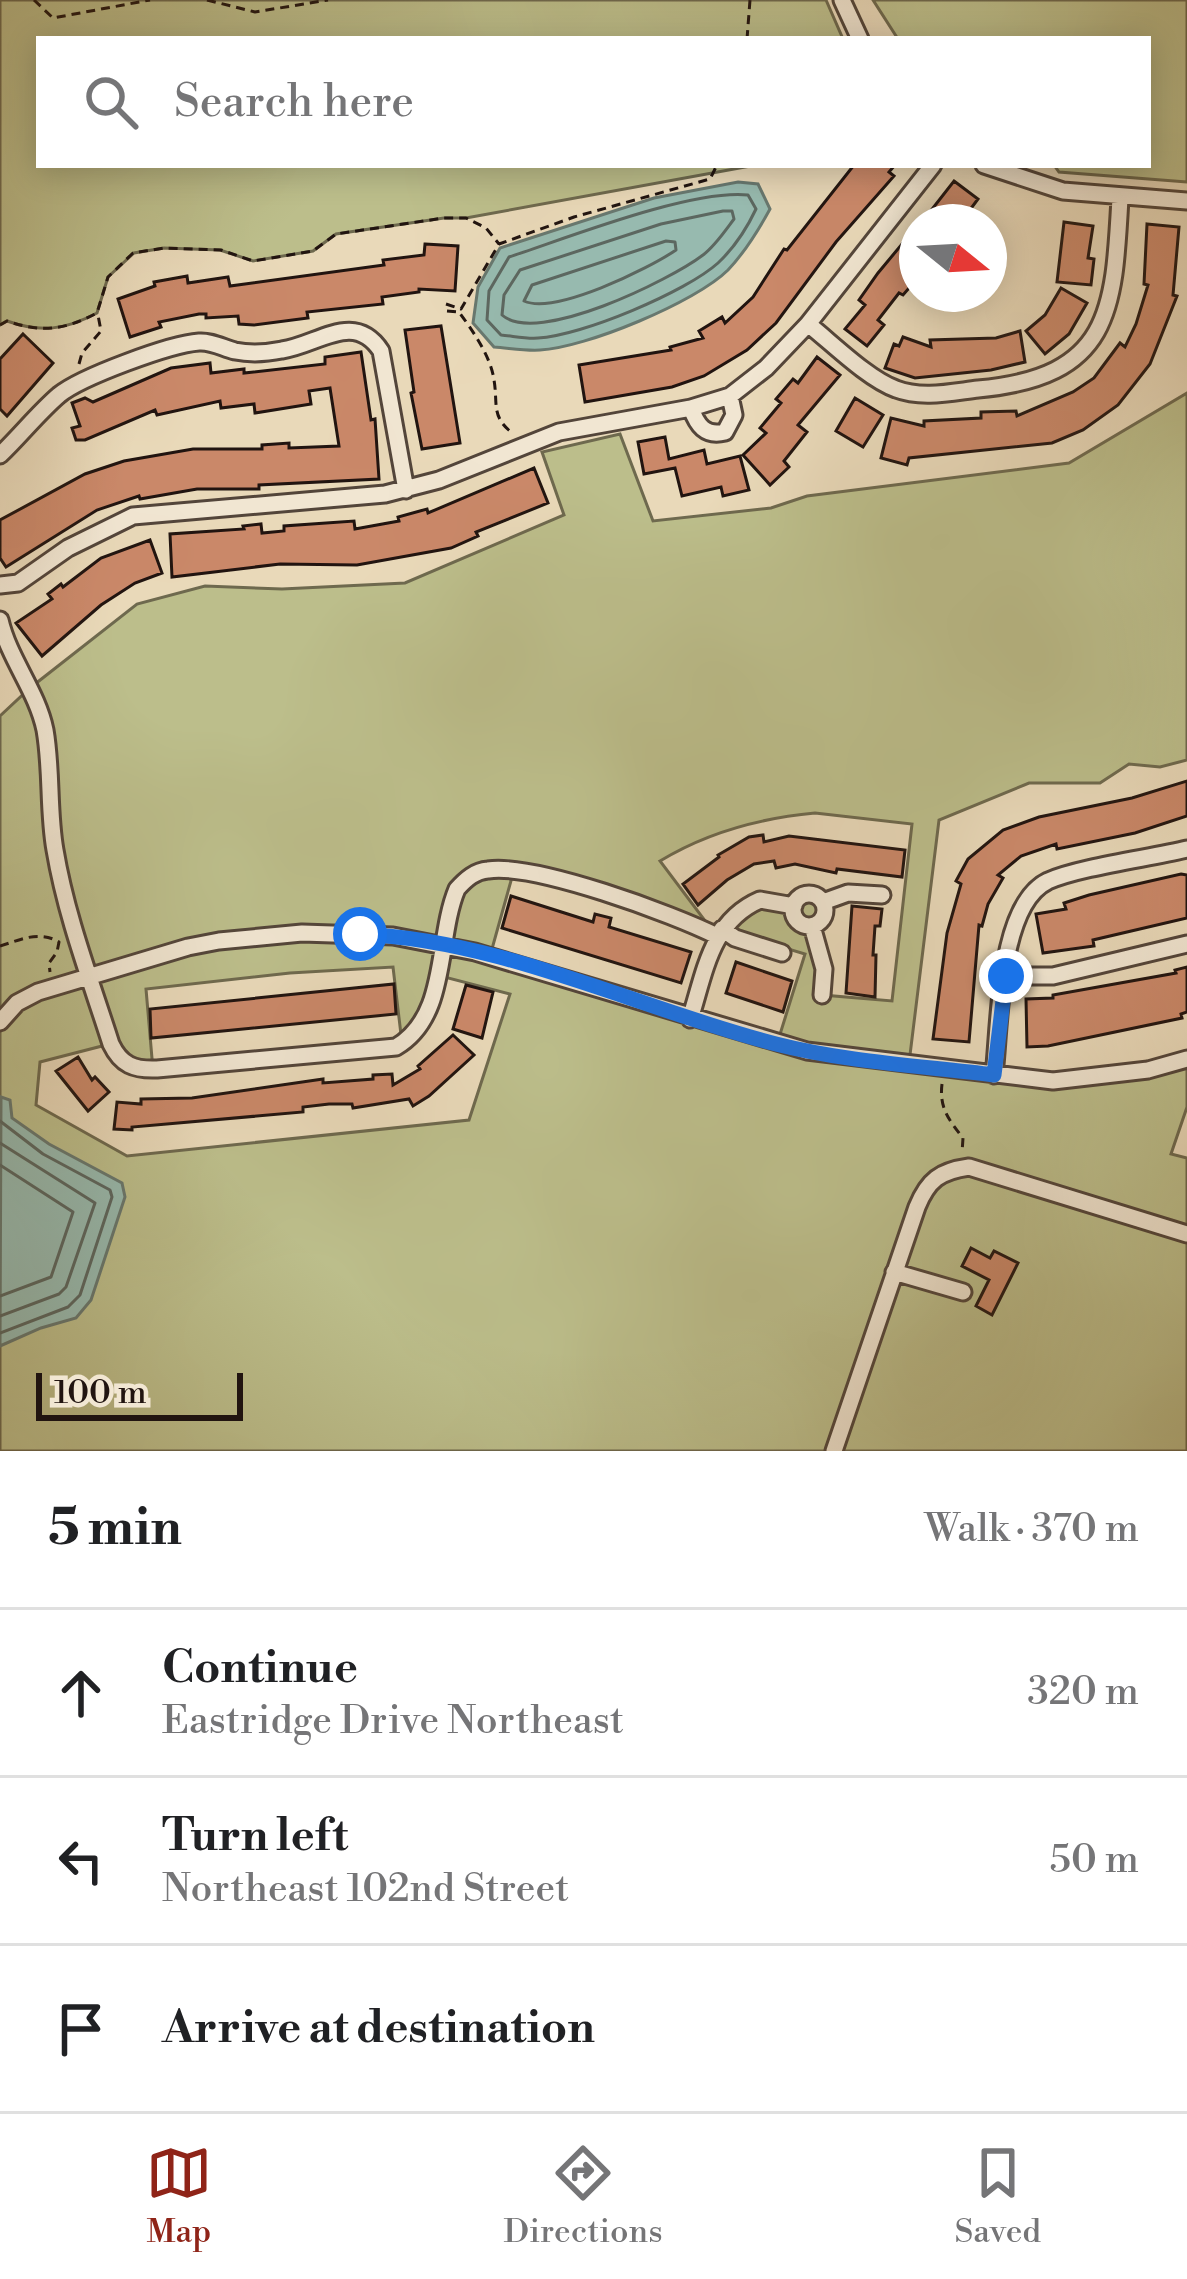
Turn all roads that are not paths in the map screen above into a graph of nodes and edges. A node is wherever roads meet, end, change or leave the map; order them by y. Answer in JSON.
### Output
{"nodes":[{"id":1,"x":842,"y":0,"type":"edge"},
{"id":2,"x":859,"y":36,"type":"edge"},
{"id":3,"x":931,"y":168,"type":"edge"},
{"id":4,"x":993,"y":168,"type":"edge"},
{"id":5,"x":1120,"y":198,"type":"junction"},
{"id":6,"x":1187,"y":201,"type":"edge"},
{"id":7,"x":808,"y":324,"type":"junction"},
{"id":8,"x":730,"y":396,"type":"junction"},
{"id":9,"x":691,"y":408,"type":"junction"},
{"id":10,"x":0,"y":455,"type":"edge"},
{"id":11,"x":406,"y":490,"type":"junction"},
{"id":12,"x":1,"y":585,"type":"edge"},
{"id":13,"x":0,"y":601,"type":"edge"},
{"id":14,"x":0,"y":620,"type":"edge"},
{"id":15,"x":1187,"y":849,"type":"edge"},
{"id":16,"x":882,"y":895,"type":"dead end"},
{"id":17,"x":823,"y":902,"type":"junction"},
{"id":18,"x":794,"y":906,"type":"junction"},
{"id":19,"x":812,"y":926,"type":"junction"},
{"id":20,"x":720,"y":933,"type":"junction"},
{"id":21,"x":1187,"y":944,"type":"edge"},
{"id":22,"x":443,"y":945,"type":"junction"},
{"id":23,"x":782,"y":953,"type":"dead end"},
{"id":24,"x":92,"y":975,"type":"junction"},
{"id":25,"x":1006,"y":976,"type":"junction"},
{"id":26,"x":822,"y":995,"type":"dead end"},
{"id":27,"x":690,"y":1018,"type":"junction"},
{"id":28,"x":0,"y":1022,"type":"edge"},
{"id":29,"x":1187,"y":1059,"type":"edge"},
{"id":30,"x":994,"y":1075,"type":"junction"},
{"id":31,"x":1187,"y":1234,"type":"edge"},
{"id":32,"x":894,"y":1272,"type":"junction"},
{"id":33,"x":963,"y":1292,"type":"dead end"},
{"id":34,"x":834,"y":1451,"type":"edge"}],
"edges":[{"from":1,"to":2,"type":"street"},
{"from":3,"to":7,"type":"street"},
{"from":4,"to":5,"type":"street"},
{"from":5,"to":6,"type":"street"},
{"from":5,"to":7,"type":"street"},
{"from":7,"to":8,"type":"street"},
{"from":8,"to":9,"type":"street"},
{"from":8,"to":9,"type":"street"},
{"from":9,"to":11,"type":"street"},
{"from":10,"to":11,"type":"street"},
{"from":11,"to":12,"type":"street"},
{"from":12,"to":13,"type":"street"},
{"from":14,"to":24,"type":"street"},
{"from":15,"to":25,"type":"street"},
{"from":16,"to":17,"type":"street"},
{"from":17,"to":18,"type":"street"},
{"from":17,"to":19,"type":"street"},
{"from":18,"to":19,"type":"street"},
{"from":18,"to":20,"type":"street"},
{"from":19,"to":26,"type":"street"},
{"from":20,"to":22,"type":"street"},
{"from":20,"to":23,"type":"street"},
{"from":20,"to":27,"type":"street"},
{"from":21,"to":25,"type":"street"},
{"from":22,"to":24,"type":"street"},
{"from":22,"to":24,"type":"street"},
{"from":22,"to":27,"type":"street"},
{"from":24,"to":28,"type":"street"},
{"from":25,"to":30,"type":"street"},
{"from":27,"to":30,"type":"street"},
{"from":29,"to":30,"type":"street"},
{"from":31,"to":32,"type":"street"},
{"from":32,"to":33,"type":"street"},
{"from":32,"to":34,"type":"street"}]}
